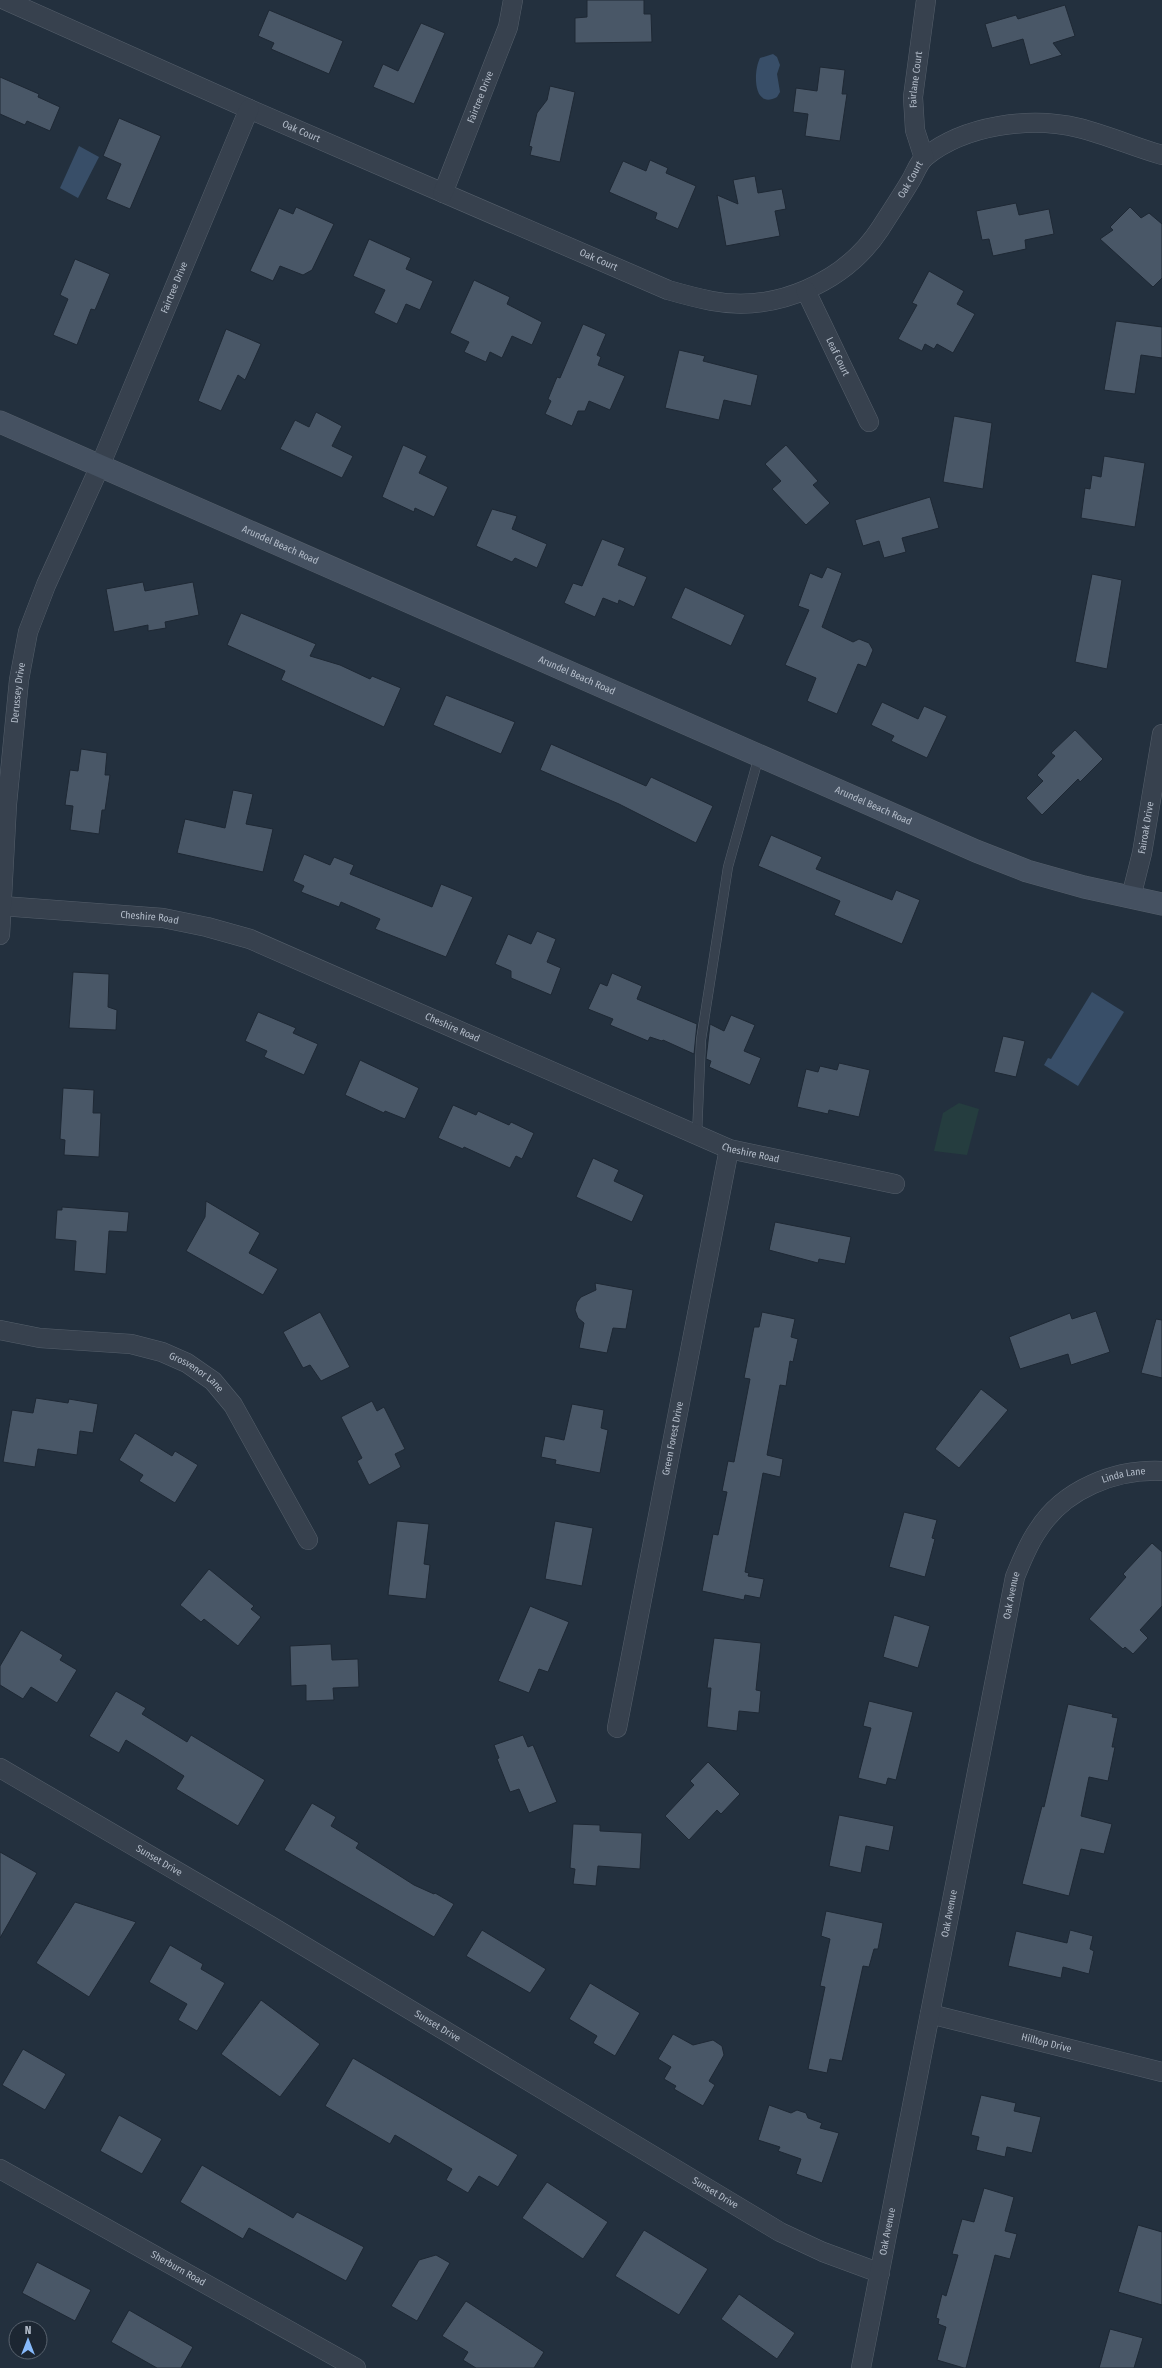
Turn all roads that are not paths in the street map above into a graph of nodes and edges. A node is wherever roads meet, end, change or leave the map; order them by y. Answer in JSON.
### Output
{"nodes":[{"id":1,"x":5,"y":0,"type":"edge"},
{"id":2,"x":513,"y":0,"type":"edge"},
{"id":3,"x":926,"y":0,"type":"edge"},
{"id":4,"x":249,"y":109,"type":"junction"},
{"id":5,"x":1162,"y":156,"type":"edge"},
{"id":6,"x":924,"y":158,"type":"junction"},
{"id":7,"x":443,"y":192,"type":"junction"},
{"id":8,"x":806,"y":291,"type":"junction"},
{"id":9,"x":0,"y":422,"type":"edge"},
{"id":10,"x":869,"y":422,"type":"dead end"},
{"id":11,"x":100,"y":466,"type":"junction"},
{"id":12,"x":1162,"y":734,"type":"edge"},
{"id":13,"x":760,"y":756,"type":"junction"},
{"id":14,"x":4,"y":804,"type":"edge"},
{"id":15,"x":1131,"y":897,"type":"junction"},
{"id":16,"x":1162,"y":904,"type":"edge"},
{"id":17,"x":2,"y":906,"type":"junction"},
{"id":18,"x":0,"y":935,"type":"edge"},
{"id":19,"x":697,"y":1135,"type":"junction"},
{"id":20,"x":729,"y":1148,"type":"junction"},
{"id":21,"x":895,"y":1184,"type":"dead end"},
{"id":22,"x":0,"y":1330,"type":"edge"},
{"id":23,"x":1162,"y":1471,"type":"edge"},
{"id":24,"x":1088,"y":1486,"type":"joint"},
{"id":25,"x":308,"y":1540,"type":"dead end"},
{"id":26,"x":617,"y":1728,"type":"dead end"},
{"id":27,"x":0,"y":1768,"type":"edge"},
{"id":28,"x":930,"y":2014,"type":"junction"},
{"id":29,"x":1162,"y":2072,"type":"edge"},
{"id":30,"x":0,"y":2169,"type":"edge"},
{"id":31,"x":880,"y":2273,"type":"junction"},
{"id":32,"x":356,"y":2368,"type":"edge"},
{"id":33,"x":861,"y":2368,"type":"edge"}],
"edges":[{"from":1,"to":4,"type":"street","name":"Oak Court"},
{"from":2,"to":7,"type":"street","name":"Fairtree Drive"},
{"from":3,"to":6,"type":"street","name":"Fairlane Court"},
{"from":4,"to":7,"type":"street","name":"Oak Court"},
{"from":4,"to":11,"type":"street","name":"Fairtree Drive"},
{"from":5,"to":6,"type":"street","name":"Oak Court"},
{"from":6,"to":8,"type":"street","name":"Oak Court"},
{"from":7,"to":8,"type":"street","name":"Oak Court"},
{"from":8,"to":10,"type":"street","name":"Leaf Court"},
{"from":9,"to":11,"type":"street","name":"Arundel Beach Road"},
{"from":11,"to":13,"type":"street","name":"Arundel Beach Road"},
{"from":11,"to":14,"type":"street","name":"Derussey Drive"},
{"from":12,"to":15,"type":"street","name":"Fairoak Drive"},
{"from":13,"to":15,"type":"street","name":"Arundel Beach Road"},
{"from":13,"to":19,"type":"lane"},
{"from":14,"to":17,"type":"street","name":"Derussey Drive"},
{"from":15,"to":16,"type":"street","name":"Arundel Beach Road"},
{"from":17,"to":18,"type":"street","name":"Derussey Drive"},
{"from":17,"to":19,"type":"street","name":"Cheshire Road"},
{"from":19,"to":20,"type":"street","name":"Cheshire Road"},
{"from":20,"to":21,"type":"street","name":"Cheshire Road"},
{"from":20,"to":26,"type":"street","name":"Green Forest Drive"},
{"from":22,"to":25,"type":"street","name":"Grosvenor Lane"},
{"from":23,"to":24,"type":"street","name":"Linda Lane"},
{"from":24,"to":28,"type":"street","name":"Oak Avenue"},
{"from":27,"to":31,"type":"street","name":"Sunset Drive"},
{"from":28,"to":29,"type":"street","name":"Hilltop Drive"},
{"from":28,"to":31,"type":"street","name":"Oak Avenue"},
{"from":30,"to":32,"type":"street","name":"Sherburn Road"},
{"from":31,"to":33,"type":"street","name":"Oak Avenue"}]}
